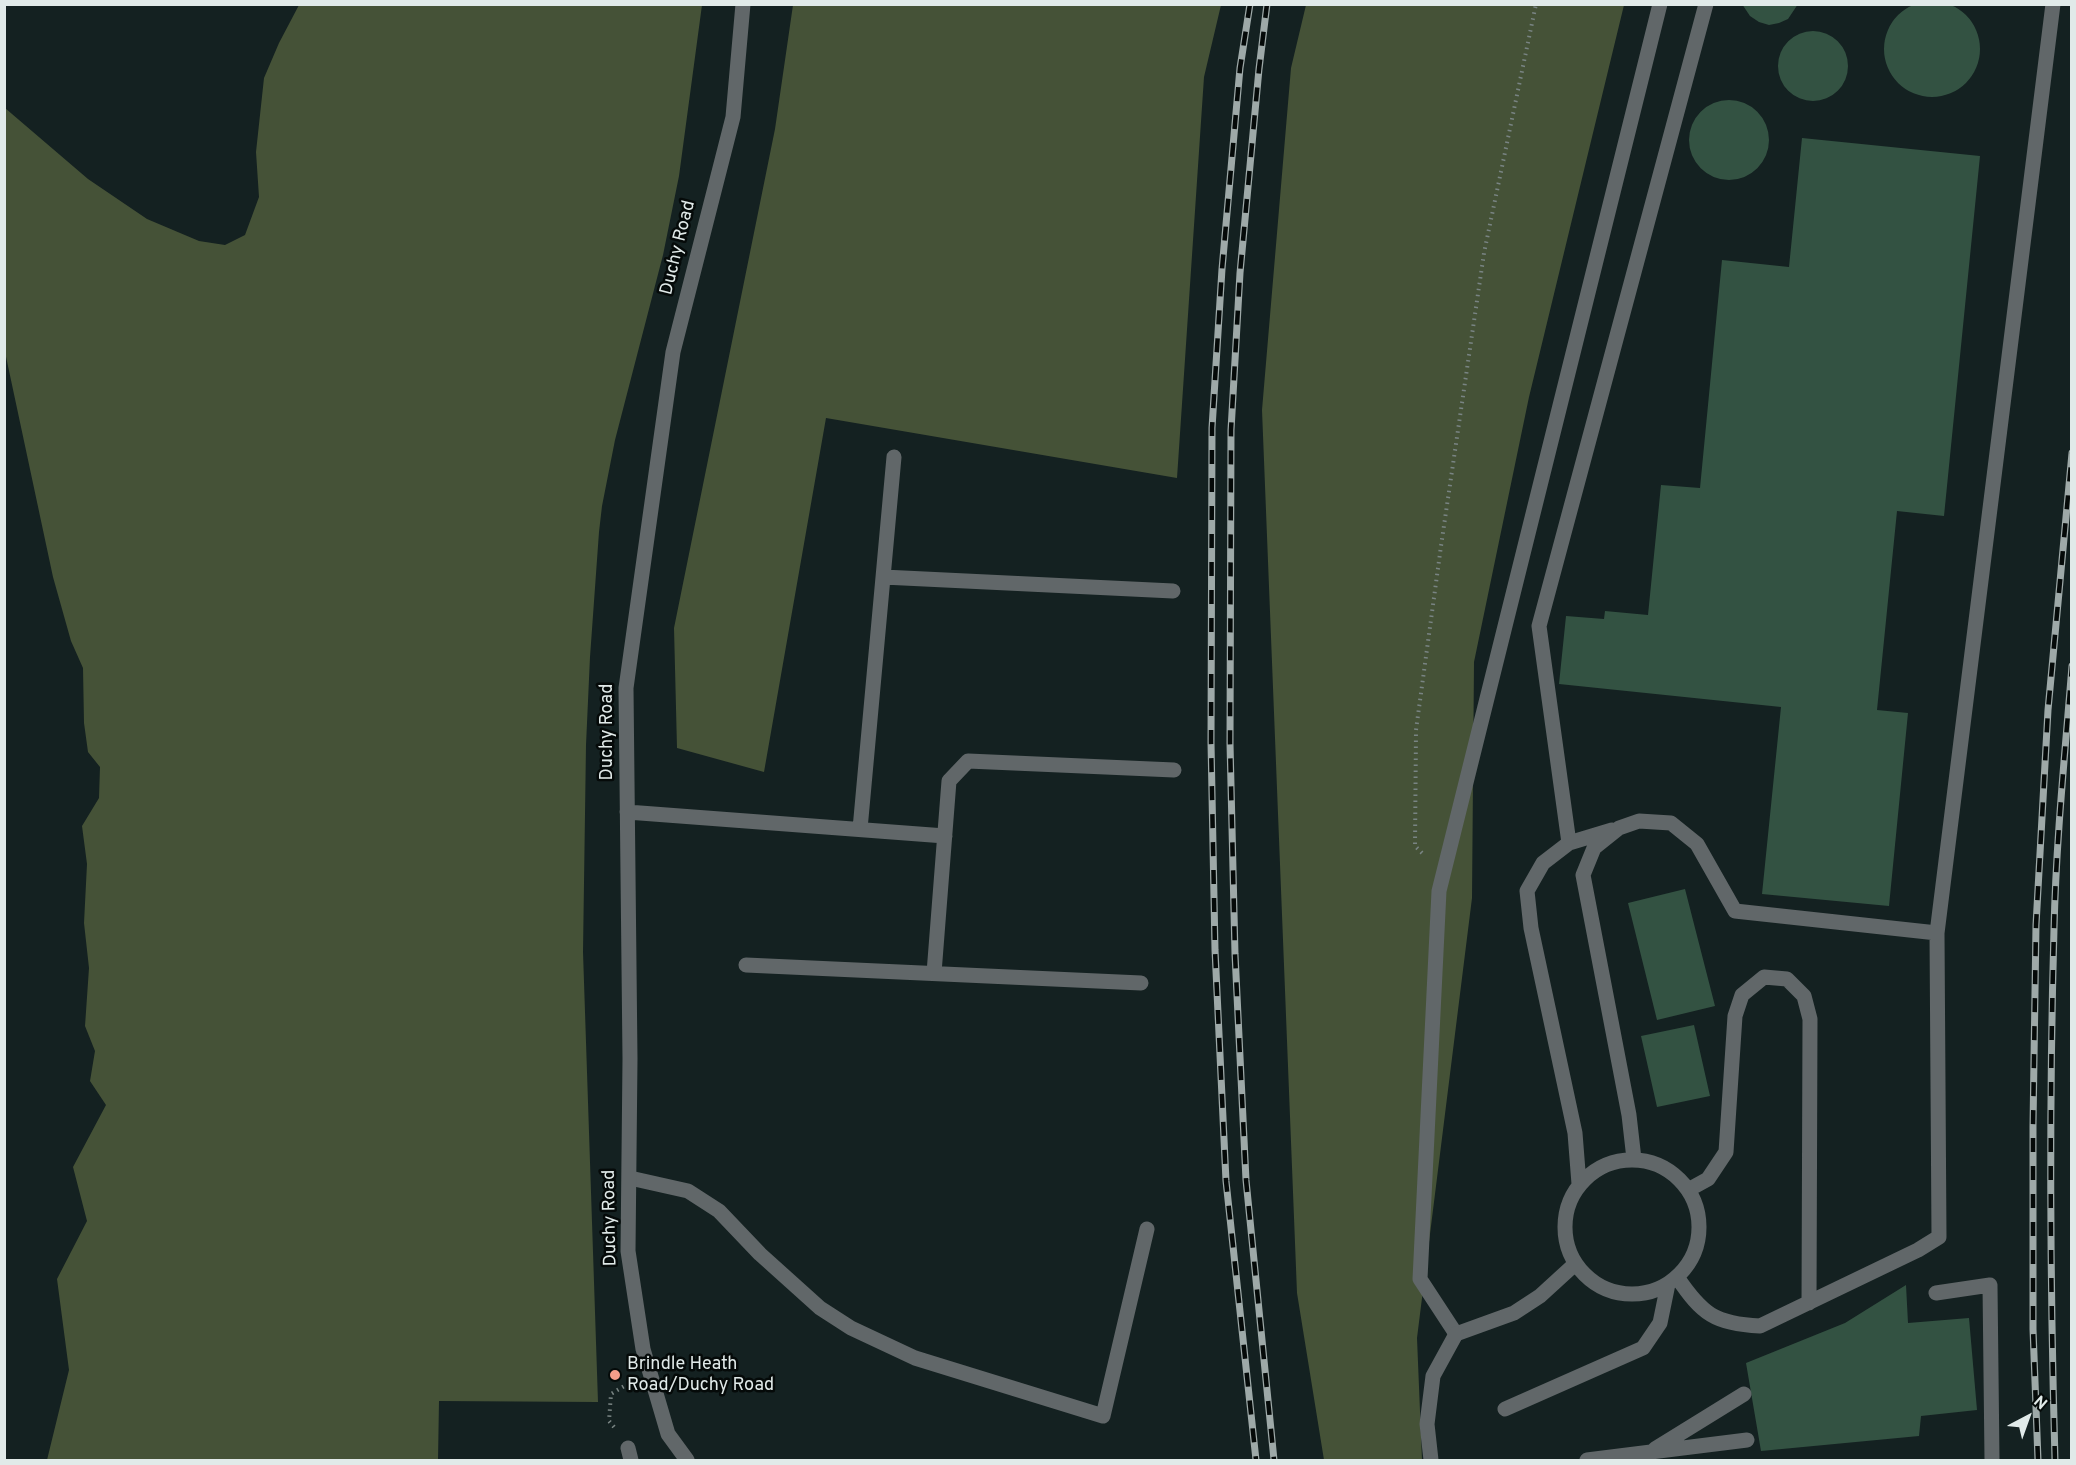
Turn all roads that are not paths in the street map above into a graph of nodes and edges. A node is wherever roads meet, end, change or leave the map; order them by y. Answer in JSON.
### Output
{"nodes":[{"id":1,"x":743,"y":4,"type":"edge"},
{"id":2,"x":1660,"y":4,"type":"edge"},
{"id":3,"x":1706,"y":4,"type":"edge"},
{"id":4,"x":2053,"y":4,"type":"edge"},
{"id":5,"x":894,"y":457,"type":"dead end"},
{"id":6,"x":883,"y":577,"type":"junction"},
{"id":7,"x":1173,"y":591,"type":"dead end"},
{"id":8,"x":1174,"y":770,"type":"dead end"},
{"id":9,"x":627,"y":812,"type":"junction"},
{"id":10,"x":1619,"y":828,"type":"junction"},
{"id":11,"x":860,"y":829,"type":"junction"},
{"id":12,"x":945,"y":836,"type":"junction"},
{"id":13,"x":1569,"y":843,"type":"junction"},
{"id":14,"x":1937,"y":933,"type":"junction"},
{"id":15,"x":746,"y":965,"type":"dead end"},
{"id":16,"x":934,"y":973,"type":"junction"},
{"id":17,"x":1141,"y":983,"type":"dead end"},
{"id":18,"x":1634,"y":1159,"type":"junction"},
{"id":19,"x":630,"y":1178,"type":"junction"},
{"id":20,"x":1579,"y":1184,"type":"junction"},
{"id":21,"x":1688,"y":1190,"type":"junction"},
{"id":22,"x":1148,"y":1229,"type":"dead end"},
{"id":23,"x":1575,"y":1264,"type":"junction"},
{"id":24,"x":1673,"y":1280,"type":"junction"},
{"id":25,"x":1936,"y":1293,"type":"dead end"},
{"id":26,"x":1809,"y":1304,"type":"junction"},
{"id":27,"x":1456,"y":1334,"type":"junction"},
{"id":28,"x":1744,"y":1394,"type":"dead end"},
{"id":29,"x":1505,"y":1409,"type":"dead end"},
{"id":30,"x":1747,"y":1440,"type":"dead end"},
{"id":31,"x":1649,"y":1452,"type":"junction"},
{"id":32,"x":1685,"y":1454,"type":"edge"},
{"id":33,"x":687,"y":1461,"type":"edge"},
{"id":34,"x":1431,"y":1461,"type":"edge"},
{"id":35,"x":1587,"y":1461,"type":"edge"},
{"id":36,"x":1992,"y":1461,"type":"edge"}],
"edges":[{"from":1,"to":9,"type":"street","name":"Duchy Road"},
{"from":2,"to":27,"type":"street"},
{"from":3,"to":13,"type":"street"},
{"from":4,"to":14,"type":"street"},
{"from":5,"to":6,"type":"street"},
{"from":6,"to":7,"type":"street"},
{"from":6,"to":11,"type":"street"},
{"from":8,"to":12,"type":"street"},
{"from":9,"to":11,"type":"street"},
{"from":9,"to":19,"type":"street","name":"Duchy Road"},
{"from":10,"to":13,"type":"street"},
{"from":10,"to":14,"type":"street"},
{"from":10,"to":18,"type":"street"},
{"from":11,"to":12,"type":"street"},
{"from":12,"to":16,"type":"street"},
{"from":13,"to":20,"type":"street"},
{"from":14,"to":26,"type":"street"},
{"from":15,"to":16,"type":"street"},
{"from":16,"to":17,"type":"street"},
{"from":18,"to":20,"type":"street"},
{"from":18,"to":21,"type":"street"},
{"from":19,"to":22,"type":"street"},
{"from":19,"to":33,"type":"street","name":"Duchy Road"},
{"from":20,"to":23,"type":"street"},
{"from":21,"to":24,"type":"street"},
{"from":21,"to":26,"type":"street"},
{"from":23,"to":24,"type":"street"},
{"from":23,"to":27,"type":"street"},
{"from":24,"to":26,"type":"street"},
{"from":24,"to":29,"type":"street"},
{"from":25,"to":36,"type":"street"},
{"from":27,"to":34,"type":"street"},
{"from":28,"to":31,"type":"street"},
{"from":30,"to":32,"type":"street"},
{"from":31,"to":32,"type":"street"},
{"from":31,"to":35,"type":"street"}]}
